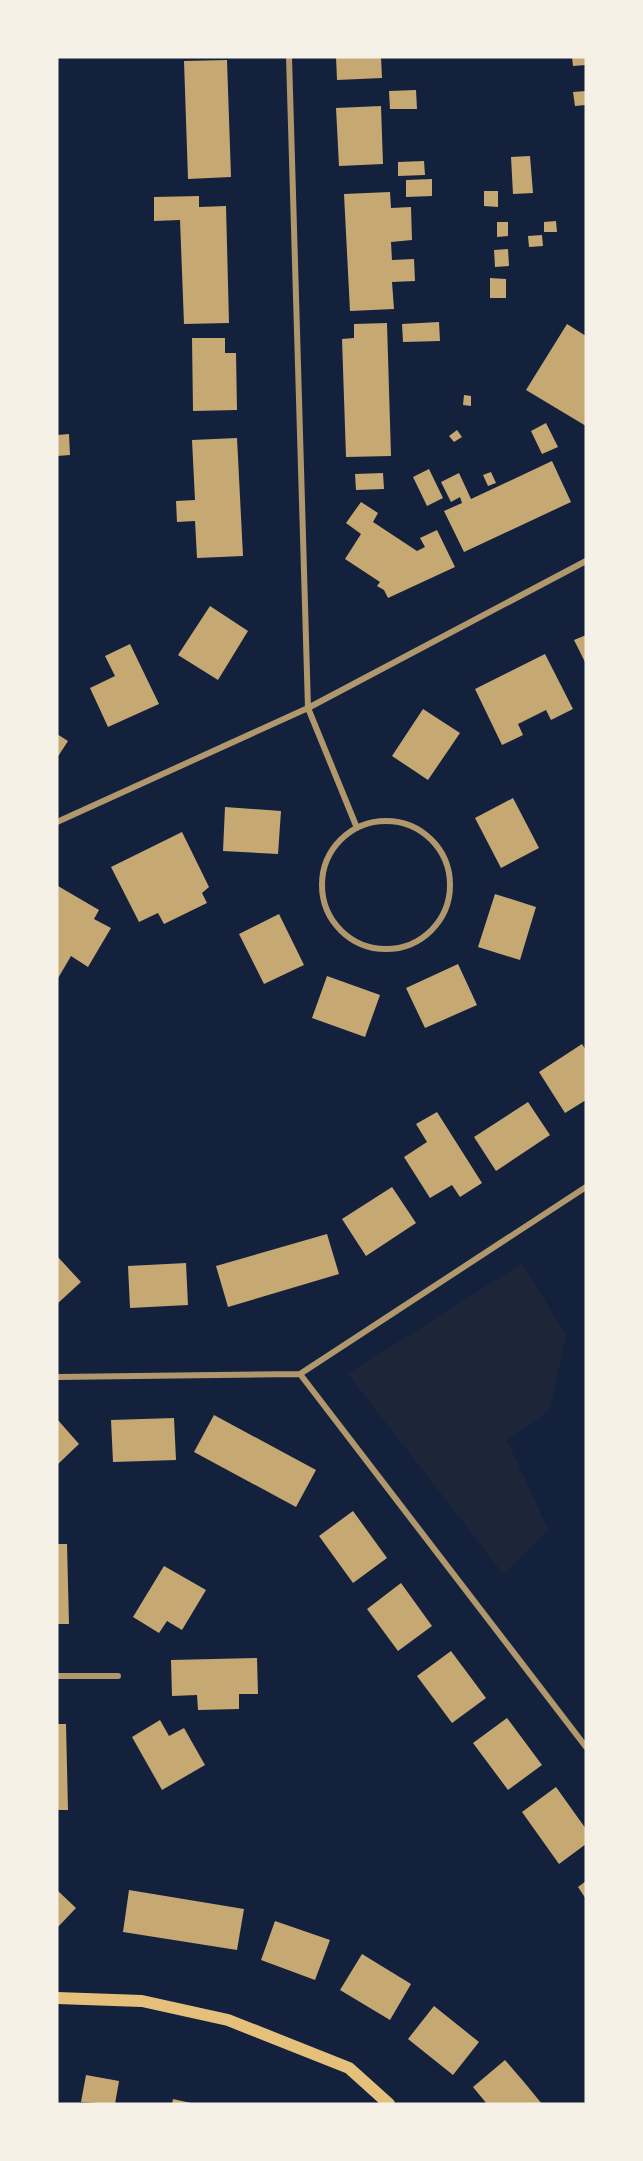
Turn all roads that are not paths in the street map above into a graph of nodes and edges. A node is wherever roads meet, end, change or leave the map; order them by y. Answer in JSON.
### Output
{"nodes":[{"id":1,"x":289,"y":57,"type":"edge"},
{"id":2,"x":586,"y":561,"type":"edge"},
{"id":3,"x":308,"y":708,"type":"junction"},
{"id":4,"x":57,"y":822,"type":"edge"},
{"id":5,"x":357,"y":828,"type":"junction"},
{"id":6,"x":586,"y":1187,"type":"edge"},
{"id":7,"x":300,"y":1374,"type":"junction"},
{"id":8,"x":57,"y":1377,"type":"edge"},
{"id":9,"x":57,"y":1676,"type":"edge"},
{"id":10,"x":118,"y":1676,"type":"dead end"},
{"id":11,"x":586,"y":1747,"type":"edge"},
{"id":12,"x":57,"y":1998,"type":"edge"},
{"id":13,"x":389,"y":2104,"type":"edge"}],
"edges":[{"from":1,"to":3,"type":"street"},
{"from":2,"to":3,"type":"street"},
{"from":3,"to":4,"type":"street"},
{"from":3,"to":5,"type":"street"},
{"from":5,"to":5,"type":"street"},
{"from":6,"to":7,"type":"street"},
{"from":7,"to":8,"type":"street"},
{"from":7,"to":11,"type":"street"},
{"from":9,"to":10,"type":"street"},
{"from":12,"to":13,"type":"main road"}]}
